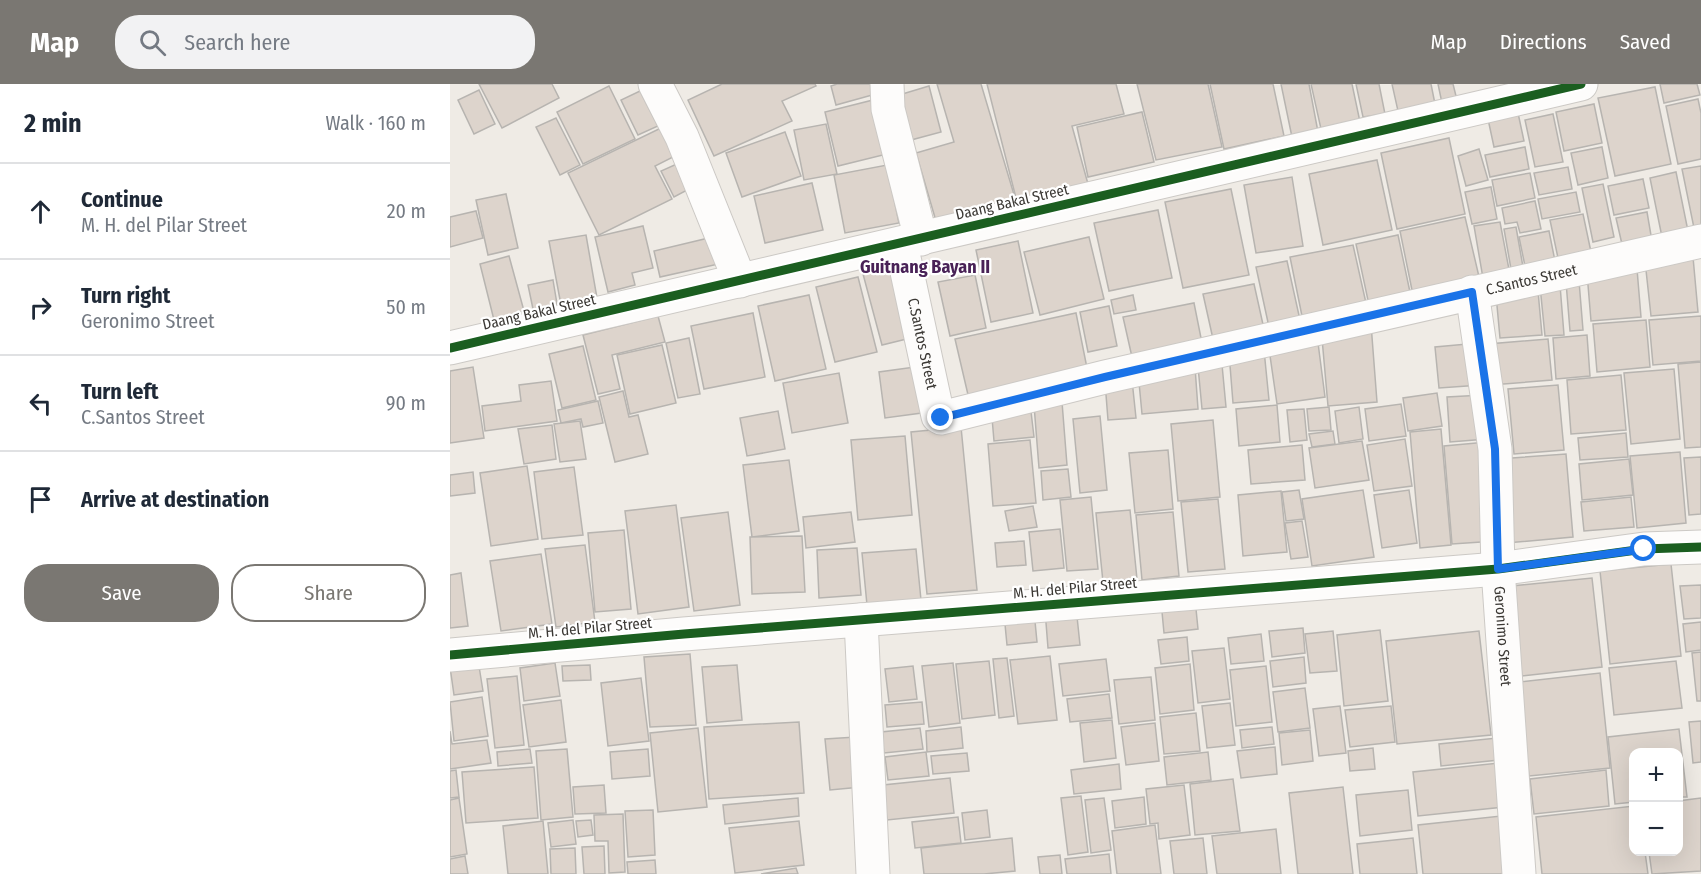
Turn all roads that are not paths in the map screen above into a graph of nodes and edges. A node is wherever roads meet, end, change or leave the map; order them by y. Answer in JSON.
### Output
{"nodes":[{"id":1,"x":655,"y":84,"type":"edge"},
{"id":2,"x":887,"y":84,"type":"edge"},
{"id":3,"x":1581,"y":84,"type":"edge"},
{"id":4,"x":1701,"y":241,"type":"edge"},
{"id":5,"x":911,"y":242,"type":"junction"},
{"id":6,"x":740,"y":281,"type":"junction"},
{"id":7,"x":1472,"y":292,"type":"junction"},
{"id":8,"x":450,"y":348,"type":"edge"},
{"id":9,"x":1701,"y":547,"type":"edge"},
{"id":10,"x":1498,"y":569,"type":"junction"},
{"id":11,"x":861,"y":620,"type":"junction"},
{"id":12,"x":450,"y":655,"type":"edge"},
{"id":13,"x":873,"y":874,"type":"edge"},
{"id":14,"x":1520,"y":874,"type":"edge"}],
"edges":[{"from":1,"to":6,"type":"street"},
{"from":2,"to":5,"type":"street"},
{"from":3,"to":5,"type":"street","name":"Daang Bakal Street"},
{"from":4,"to":7,"type":"street","name":"C.Santos Street"},
{"from":5,"to":6,"type":"street","name":"Daang Bakal Street"},
{"from":5,"to":7,"type":"street","name":"C.Santos Street"},
{"from":6,"to":8,"type":"street","name":"Daang Bakal Street"},
{"from":7,"to":10,"type":"street","name":"Geronimo Street"},
{"from":9,"to":10,"type":"street","name":"M. H. del Pilar Street"},
{"from":10,"to":11,"type":"street","name":"M. H. del Pilar Street"},
{"from":10,"to":14,"type":"street","name":"Geronimo Street"},
{"from":11,"to":12,"type":"street","name":"M. H. del Pilar Street"},
{"from":11,"to":13,"type":"street"}]}
